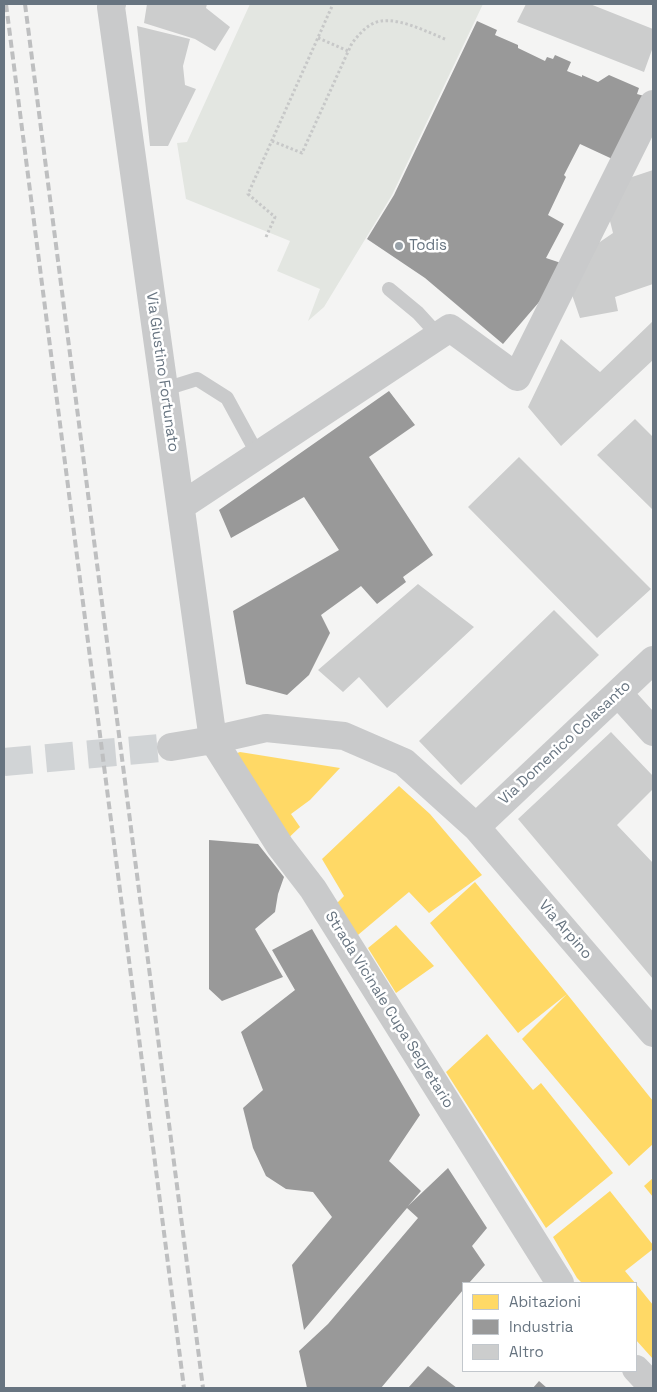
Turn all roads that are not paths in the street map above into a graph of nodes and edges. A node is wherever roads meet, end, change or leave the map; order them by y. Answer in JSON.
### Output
{"nodes":[{"id":1,"x":112,"y":4,"type":"edge"},
{"id":2,"x":653,"y":104,"type":"edge"},
{"id":3,"x":389,"y":289,"type":"dead end"},
{"id":4,"x":439,"y":336,"type":"junction"},
{"id":5,"x":165,"y":390,"type":"junction"},
{"id":6,"x":258,"y":455,"type":"junction"},
{"id":7,"x":181,"y":506,"type":"junction"},
{"id":8,"x":653,"y":660,"type":"edge"},
{"id":9,"x":618,"y":693,"type":"junction"},
{"id":10,"x":653,"y":732,"type":"edge"},
{"id":11,"x":213,"y":740,"type":"junction"},
{"id":12,"x":171,"y":746,"type":"tunnel mouth"},
{"id":13,"x":476,"y":827,"type":"junction"},
{"id":14,"x":653,"y":1034,"type":"edge"},
{"id":15,"x":559,"y":1282,"type":"edge"},
{"id":16,"x":637,"y":1370,"type":"edge"},
{"id":17,"x":653,"y":1388,"type":"edge"}],
"edges":[{"from":1,"to":5,"type":"street","name":"Via Giustino Fortunato"},
{"from":2,"to":4,"type":"street"},
{"from":3,"to":4,"type":"lane"},
{"from":4,"to":6,"type":"street"},
{"from":5,"to":6,"type":"lane"},
{"from":5,"to":7,"type":"street","name":"Via Giustino Fortunato"},
{"from":6,"to":7,"type":"street"},
{"from":7,"to":11,"type":"street","name":"Via Giustino Fortunato"},
{"from":8,"to":9,"type":"street","name":"Via Domenico Colasanto"},
{"from":9,"to":10,"type":"street"},
{"from":9,"to":13,"type":"street","name":"Via Domenico Colasanto"},
{"from":11,"to":12,"type":"street","name":"Via Arpino"},
{"from":11,"to":13,"type":"street","name":"Via Arpino"},
{"from":11,"to":15,"type":"street","name":"Strada Vicinale Cupa Segretario"},
{"from":13,"to":14,"type":"street","name":"Via Arpino"},
{"from":16,"to":17,"type":"street"}]}
